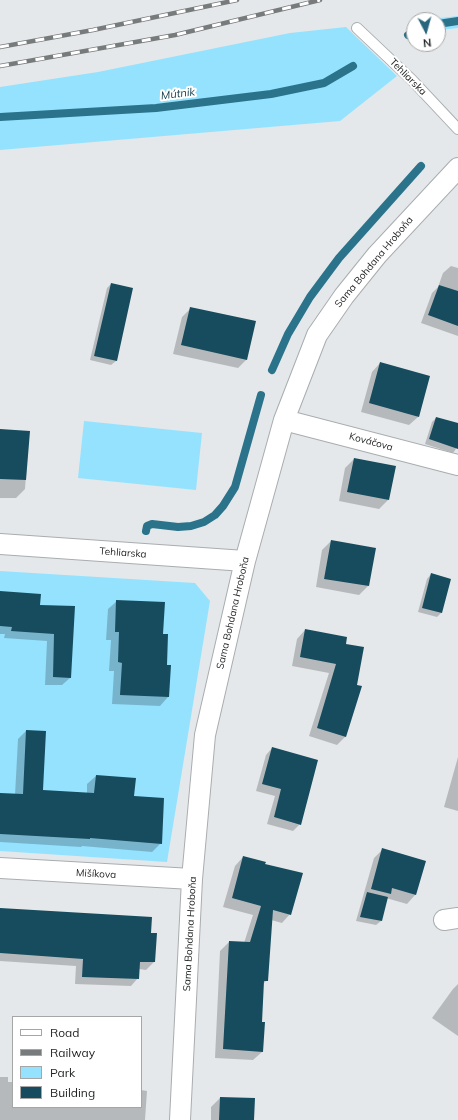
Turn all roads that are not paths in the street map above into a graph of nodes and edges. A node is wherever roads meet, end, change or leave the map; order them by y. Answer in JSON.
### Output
{"nodes":[{"id":1,"x":356,"y":28,"type":"dead end"},
{"id":2,"x":458,"y":129,"type":"edge"},
{"id":3,"x":458,"y":168,"type":"edge"},
{"id":4,"x":284,"y":420,"type":"junction"},
{"id":5,"x":458,"y":465,"type":"edge"},
{"id":6,"x":0,"y":544,"type":"edge"},
{"id":7,"x":245,"y":561,"type":"junction"},
{"id":8,"x":0,"y":868,"type":"edge"},
{"id":9,"x":192,"y":879,"type":"junction"},
{"id":10,"x":180,"y":1120,"type":"edge"}],
"edges":[{"from":1,"to":2,"type":"lane","name":"Tehliarska"},
{"from":3,"to":4,"type":"street","name":"Sama Bohdana Hroboňa"},
{"from":4,"to":5,"type":"street","name":"Kováčova"},
{"from":4,"to":7,"type":"street","name":"Sama Bohdana Hroboňa"},
{"from":6,"to":7,"type":"street","name":"Tehliarska"},
{"from":7,"to":9,"type":"street","name":"Sama Bohdana Hroboňa"},
{"from":8,"to":9,"type":"street","name":"Mišíkova"},
{"from":9,"to":10,"type":"street","name":"Sama Bohdana Hroboňa"}]}
